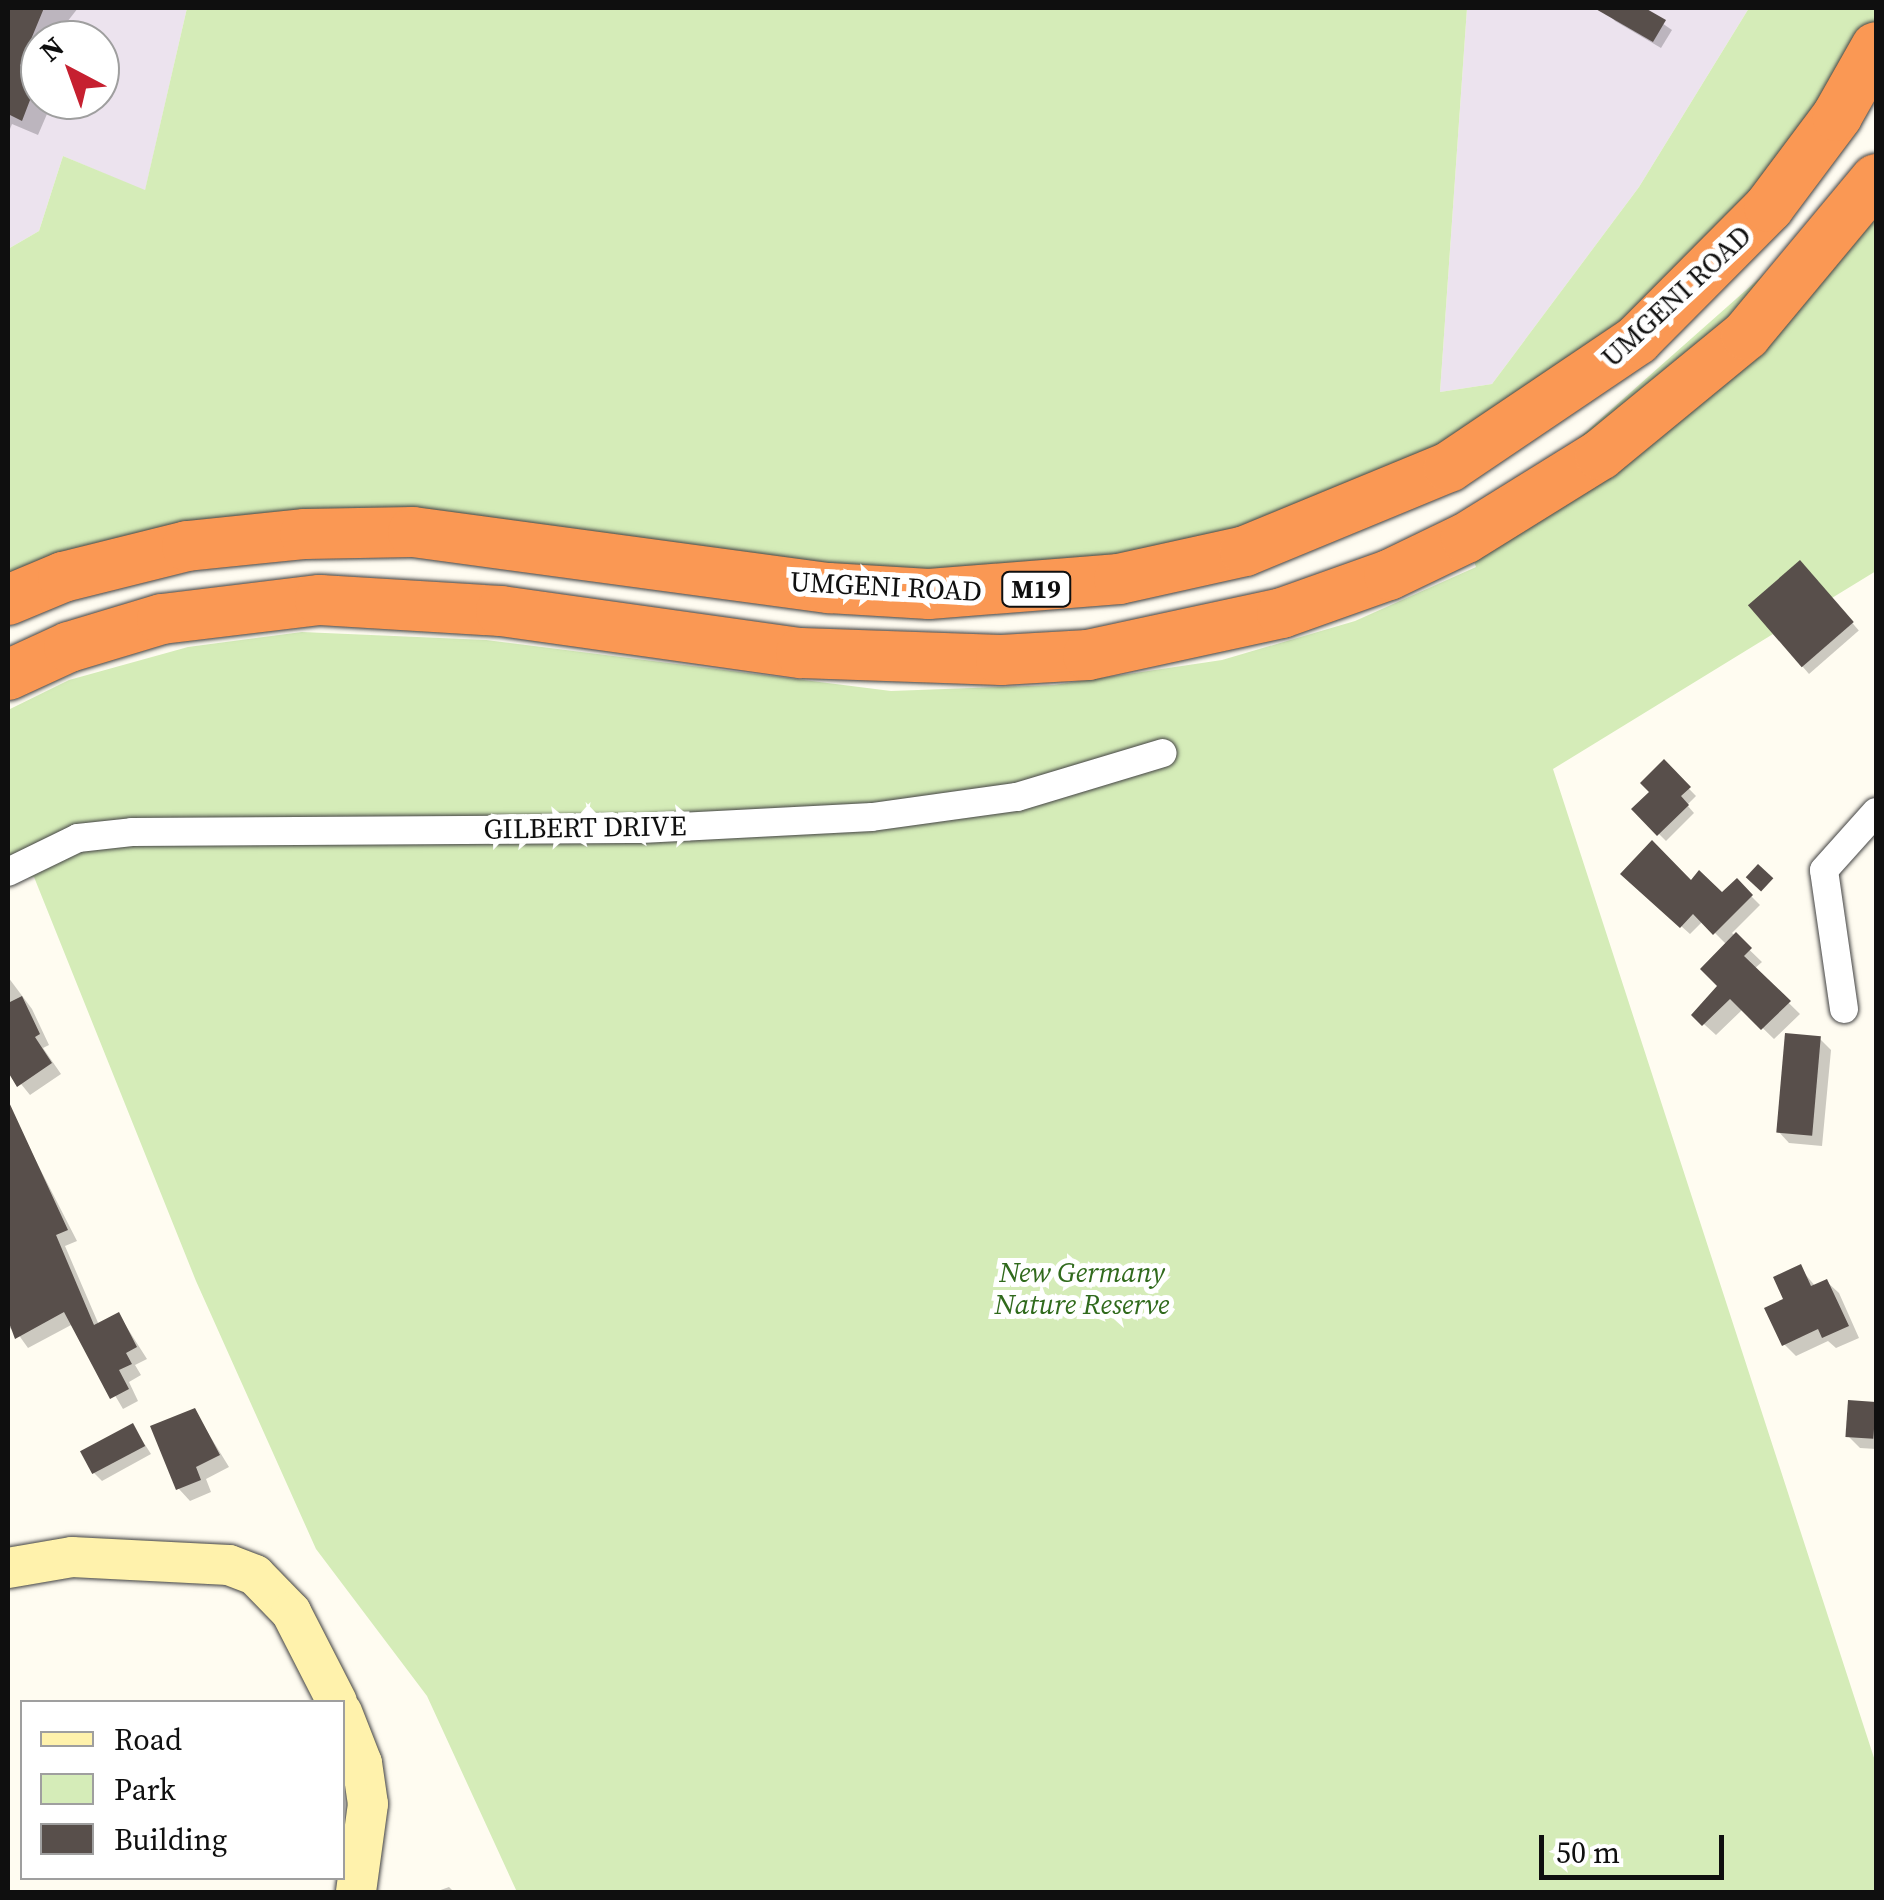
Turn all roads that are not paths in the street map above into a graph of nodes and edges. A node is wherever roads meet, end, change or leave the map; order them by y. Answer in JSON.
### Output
{"nodes":[{"id":1,"x":1876,"y":47,"type":"edge"},
{"id":2,"x":1876,"y":179,"type":"edge"},
{"id":3,"x":8,"y":600,"type":"edge"},
{"id":4,"x":8,"y":675,"type":"edge"},
{"id":5,"x":1163,"y":753,"type":"dead end"},
{"id":6,"x":1876,"y":812,"type":"edge"},
{"id":7,"x":8,"y":872,"type":"edge"},
{"id":8,"x":1844,"y":1009,"type":"dead end"},
{"id":9,"x":8,"y":1568,"type":"edge"},
{"id":10,"x":337,"y":1700,"type":"edge"},
{"id":11,"x":345,"y":1720,"type":"edge"},
{"id":12,"x":356,"y":1892,"type":"edge"}],
"edges":[{"from":1,"to":3,"type":"highway","name":"UMGENI ROAD","number":"M19"},
{"from":2,"to":4,"type":"highway"},
{"from":5,"to":7,"type":"street","name":"GILBERT DRIVE"},
{"from":6,"to":8,"type":"street"},
{"from":9,"to":10,"type":"street"},
{"from":11,"to":12,"type":"street"}]}
